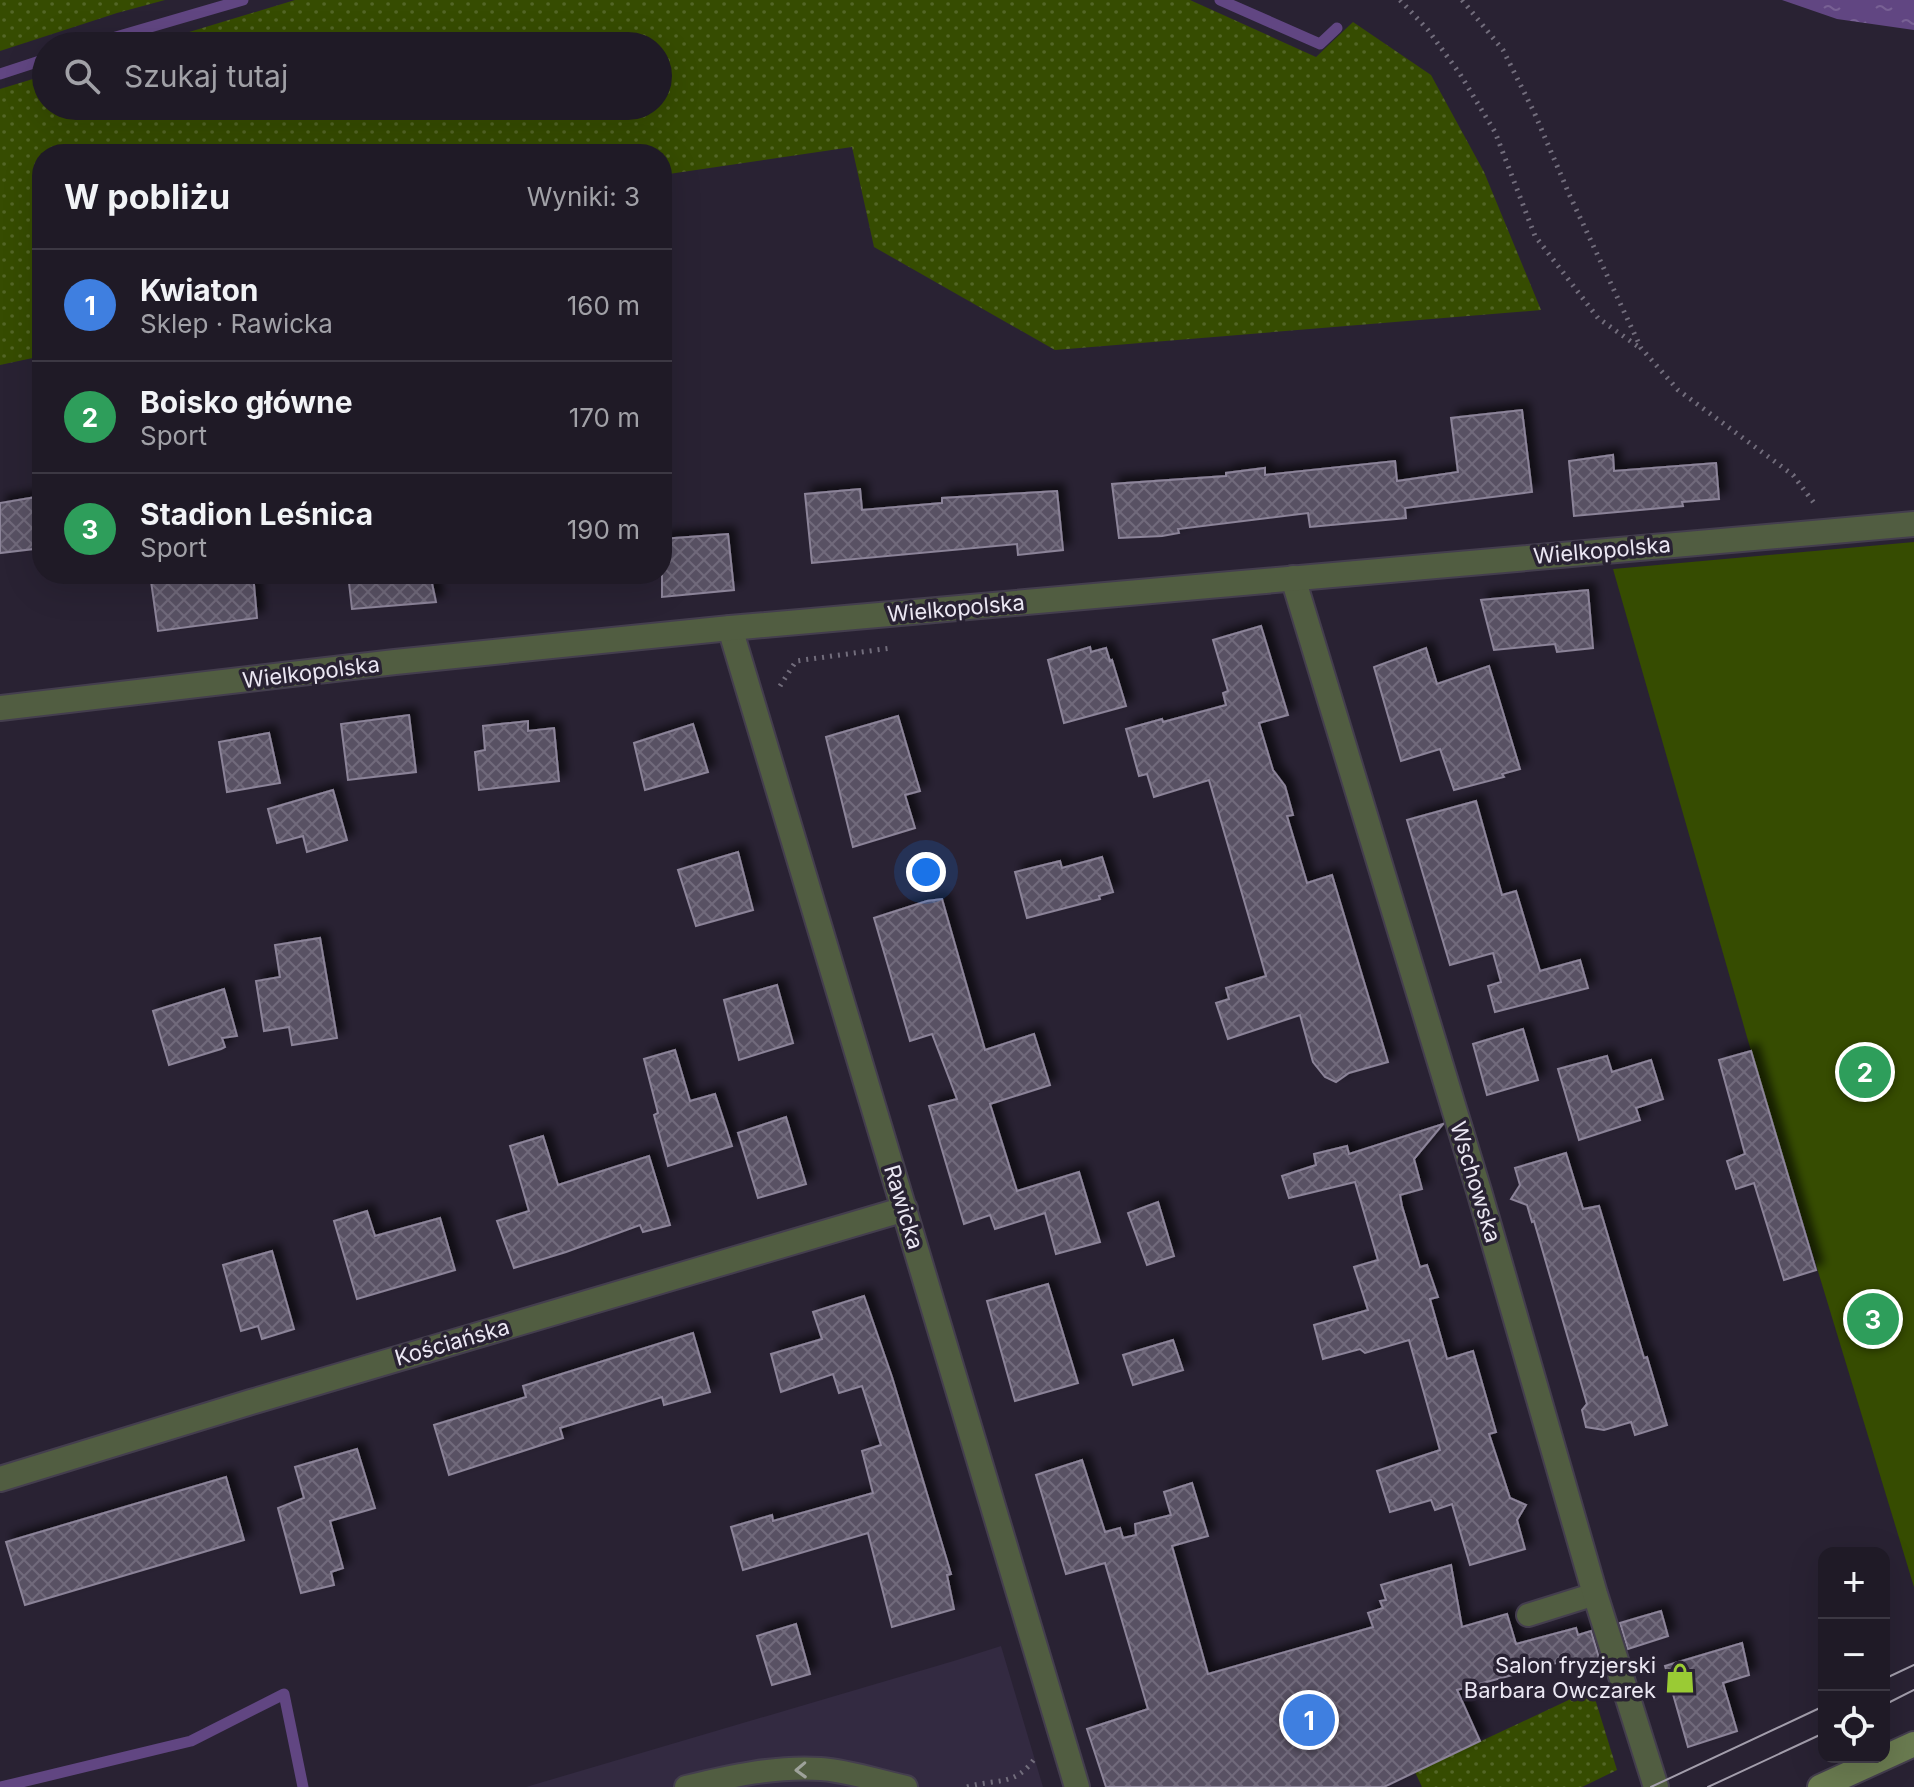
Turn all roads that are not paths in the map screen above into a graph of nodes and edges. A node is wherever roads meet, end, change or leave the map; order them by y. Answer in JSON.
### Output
{"nodes":[{"id":1,"x":1914,"y":524,"type":"edge"},
{"id":2,"x":1293,"y":578,"type":"junction"},
{"id":3,"x":730,"y":628,"type":"junction"},
{"id":4,"x":0,"y":708,"type":"edge"},
{"id":5,"x":905,"y":1209,"type":"junction"},
{"id":6,"x":0,"y":1479,"type":"edge"},
{"id":7,"x":1595,"y":1594,"type":"junction"},
{"id":8,"x":1528,"y":1615,"type":"dead end"},
{"id":9,"x":1914,"y":1744,"type":"edge"},
{"id":10,"x":686,"y":1787,"type":"edge"},
{"id":11,"x":906,"y":1787,"type":"edge"},
{"id":12,"x":1077,"y":1787,"type":"edge"},
{"id":13,"x":1656,"y":1787,"type":"edge"},
{"id":14,"x":1820,"y":1787,"type":"edge"}],
"edges":[{"from":1,"to":2,"type":"street","name":"Wielkopolska"},
{"from":2,"to":3,"type":"street","name":"Wielkopolska"},
{"from":2,"to":7,"type":"street","name":"Wschowska"},
{"from":3,"to":4,"type":"street","name":"Wielkopolska"},
{"from":3,"to":5,"type":"street","name":"Rawicka"},
{"from":5,"to":6,"type":"street","name":"Kościańska"},
{"from":5,"to":12,"type":"street","name":"Rawicka"},
{"from":7,"to":8,"type":"lane"},
{"from":7,"to":13,"type":"street","name":"Wschowska"},
{"from":9,"to":14,"type":"main road"},
{"from":11,"to":10,"type":"lane","one_way":true}]}
